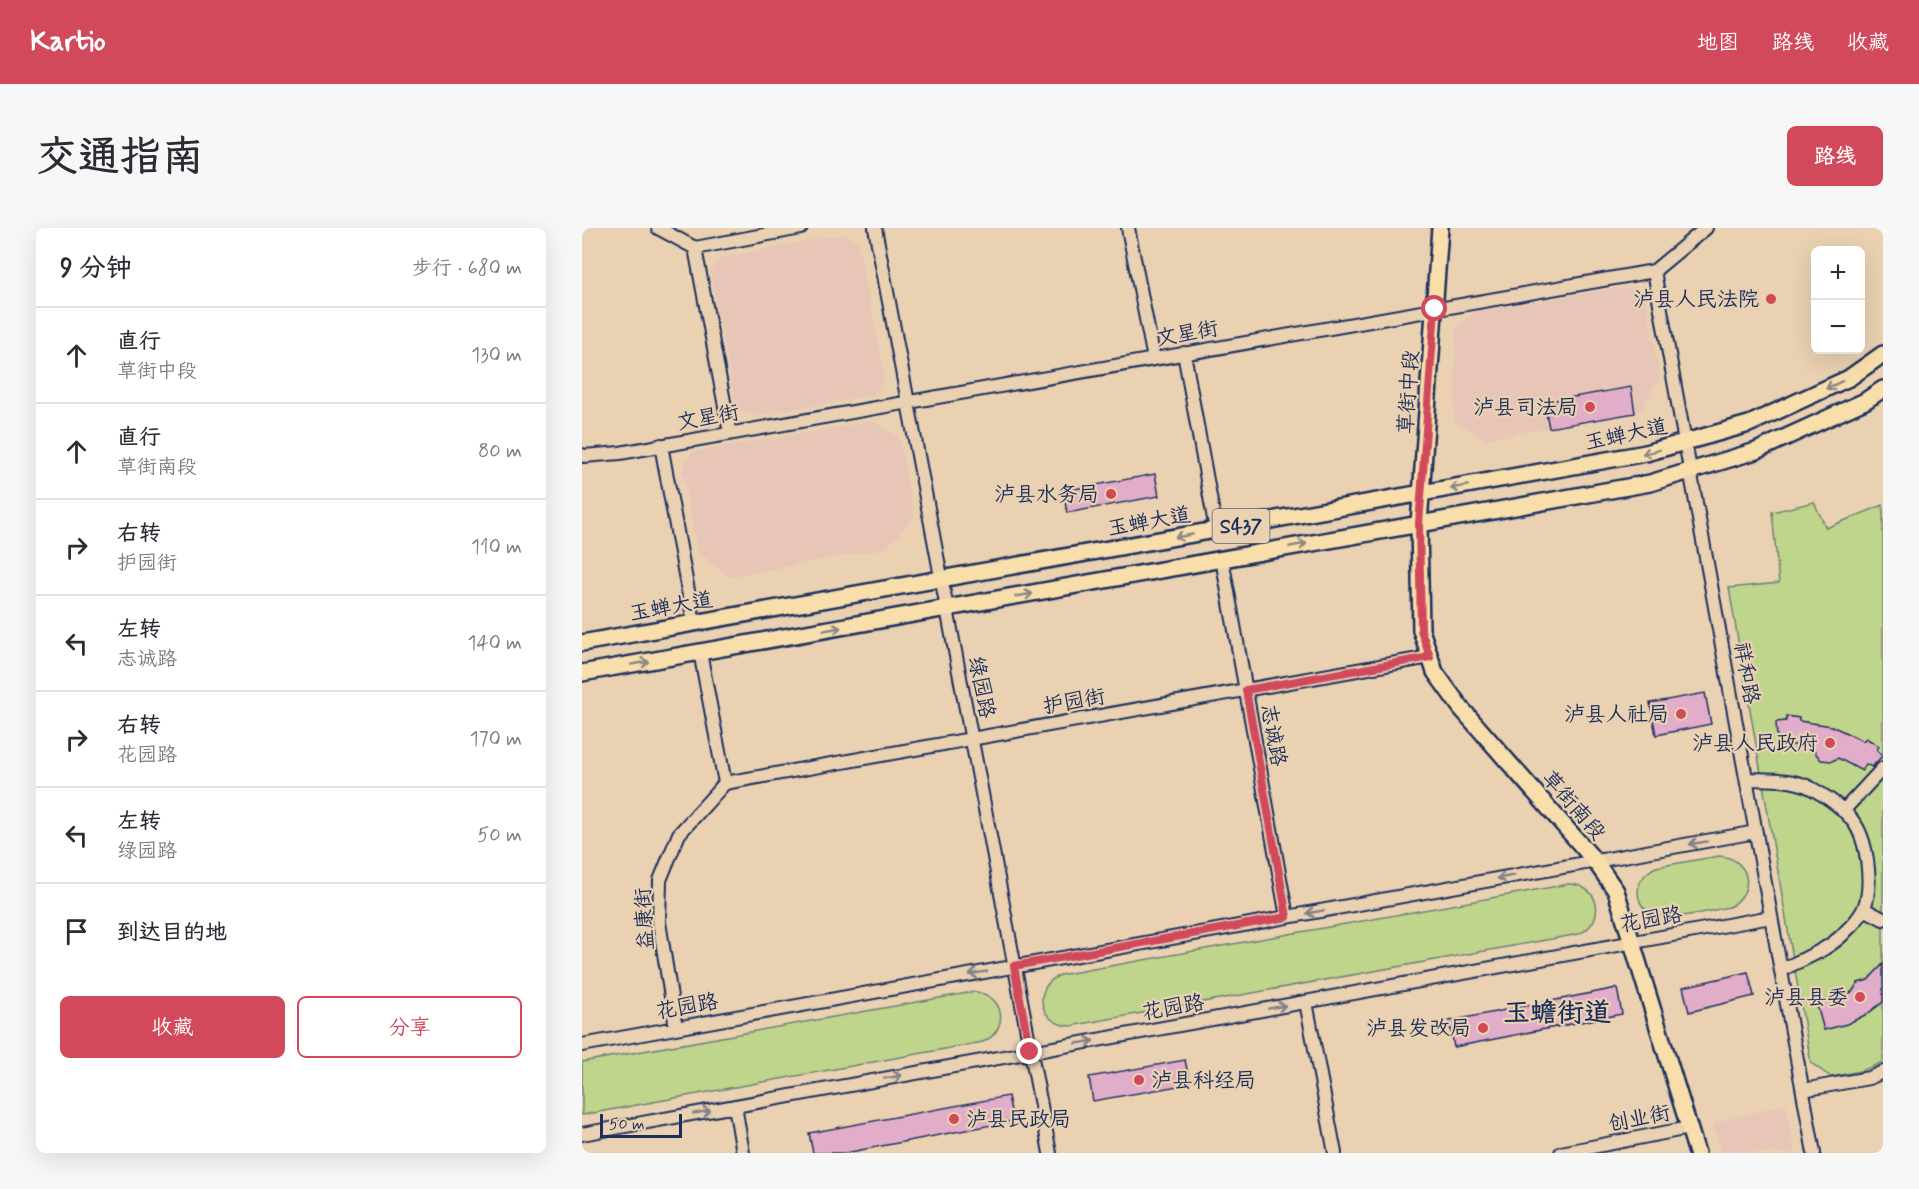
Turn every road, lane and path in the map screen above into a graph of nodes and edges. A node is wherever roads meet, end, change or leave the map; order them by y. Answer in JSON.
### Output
{"nodes":[{"id":1,"x":658,"y":228,"type":"edge"},
{"id":2,"x":801,"y":228,"type":"edge"},
{"id":3,"x":875,"y":228,"type":"edge"},
{"id":4,"x":1128,"y":228,"type":"edge"},
{"id":5,"x":1440,"y":228,"type":"edge"},
{"id":6,"x":1706,"y":228,"type":"edge"},
{"id":7,"x":695,"y":248,"type":"junction"},
{"id":8,"x":1654,"y":270,"type":"junction"},
{"id":9,"x":1435,"y":309,"type":"junction"},
{"id":10,"x":1184,"y":353,"type":"junction"},
{"id":11,"x":1883,"y":354,"type":"edge"},
{"id":12,"x":1154,"y":359,"type":"junction"},
{"id":13,"x":1883,"y":389,"type":"edge"},
{"id":14,"x":908,"y":402,"type":"junction"},
{"id":15,"x":730,"y":433,"type":"junction"},
{"id":16,"x":1685,"y":442,"type":"junction"},
{"id":17,"x":661,"y":445,"type":"junction"},
{"id":18,"x":582,"y":454,"type":"edge"},
{"id":19,"x":1690,"y":471,"type":"junction"},
{"id":20,"x":1422,"y":494,"type":"junction"},
{"id":21,"x":1419,"y":524,"type":"junction"},
{"id":22,"x":1216,"y":530,"type":"junction"},
{"id":23,"x":1222,"y":559,"type":"junction"},
{"id":24,"x":941,"y":579,"type":"junction"},
{"id":25,"x":947,"y":608,"type":"junction"},
{"id":26,"x":694,"y":623,"type":"junction"},
{"id":27,"x":582,"y":643,"type":"edge"},
{"id":28,"x":700,"y":652,"type":"junction"},
{"id":29,"x":1430,"y":657,"type":"junction"},
{"id":30,"x":582,"y":673,"type":"edge"},
{"id":31,"x":1246,"y":690,"type":"junction"},
{"id":32,"x":972,"y":739,"type":"junction"},
{"id":33,"x":1883,"y":768,"type":"edge"},
{"id":34,"x":1746,"y":779,"type":"junction"},
{"id":35,"x":725,"y":783,"type":"junction"},
{"id":36,"x":1842,"y":811,"type":"junction"},
{"id":37,"x":1756,"y":832,"type":"junction"},
{"id":38,"x":1595,"y":861,"type":"junction"},
{"id":39,"x":1864,"y":909,"type":"junction"},
{"id":40,"x":1287,"y":917,"type":"junction"},
{"id":41,"x":1771,"y":917,"type":"junction"},
{"id":42,"x":1883,"y":919,"type":"edge"},
{"id":43,"x":1632,"y":943,"type":"junction"},
{"id":44,"x":1014,"y":966,"type":"junction"},
{"id":45,"x":1781,"y":970,"type":"junction"},
{"id":46,"x":1306,"y":1002,"type":"junction"},
{"id":47,"x":676,"y":1028,"type":"junction"},
{"id":48,"x":582,"y":1044,"type":"edge"},
{"id":49,"x":1030,"y":1052,"type":"junction"},
{"id":50,"x":1883,"y":1072,"type":"edge"},
{"id":51,"x":1803,"y":1090,"type":"junction"},
{"id":52,"x":735,"y":1106,"type":"junction"},
{"id":53,"x":1689,"y":1128,"type":"junction"},
{"id":54,"x":582,"y":1134,"type":"edge"},
{"id":55,"x":743,"y":1153,"type":"edge"},
{"id":56,"x":1050,"y":1153,"type":"edge"},
{"id":57,"x":1335,"y":1153,"type":"edge"},
{"id":58,"x":1561,"y":1153,"type":"edge"},
{"id":59,"x":1697,"y":1153,"type":"edge"},
{"id":60,"x":1814,"y":1153,"type":"edge"}],
"edges":[{"from":1,"to":7,"type":"street"},
{"from":2,"to":7,"type":"street"},
{"from":3,"to":14,"type":"street","name":"绿园路"},
{"from":4,"to":12,"type":"street"},
{"from":5,"to":9,"type":"main road","name":"草街中段"},
{"from":6,"to":8,"type":"street","name":"文星街"},
{"from":7,"to":15,"type":"street"},
{"from":8,"to":9,"type":"street","name":"文星街"},
{"from":8,"to":16,"type":"street","name":"祥和路"},
{"from":9,"to":10,"type":"street","name":"文星街"},
{"from":9,"to":20,"type":"main road","name":"草街中段"},
{"from":10,"to":12,"type":"street","name":"文星街"},
{"from":10,"to":22,"type":"street"},
{"from":11,"to":16,"type":"main road","name":"玉蝉大道","number":"S437","one_way":true},
{"from":12,"to":14,"type":"street","name":"文星街"},
{"from":13,"to":19,"type":"main road","number":"S437"},
{"from":14,"to":15,"type":"street","name":"文星街"},
{"from":14,"to":24,"type":"street","name":"绿园路"},
{"from":15,"to":17,"type":"street","name":"文星街"},
{"from":16,"to":19,"type":"street","name":"祥和路"},
{"from":16,"to":20,"type":"main road","name":"玉蝉大道","number":"S437","one_way":true},
{"from":17,"to":18,"type":"street","name":"文星街"},
{"from":17,"to":26,"type":"street"},
{"from":19,"to":21,"type":"main road","number":"S437"},
{"from":19,"to":34,"type":"street","name":"祥和路"},
{"from":20,"to":21,"type":"main road","name":"草街中段"},
{"from":20,"to":22,"type":"main road","name":"玉蝉大道","number":"S437"},
{"from":23,"to":21,"type":"main road","number":"S437","one_way":true},
{"from":21,"to":29,"type":"main road","name":"草街南段"},
{"from":22,"to":24,"type":"main road","name":"玉蝉大道","number":"S437","one_way":true},
{"from":25,"to":23,"type":"main road","number":"S437","one_way":true},
{"from":23,"to":31,"type":"street","name":"志诚路"},
{"from":24,"to":25,"type":"street","name":"绿园路"},
{"from":24,"to":26,"type":"main road","name":"玉蝉大道","number":"S437"},
{"from":28,"to":25,"type":"main road","number":"S437","one_way":true},
{"from":25,"to":32,"type":"street","name":"绿园路"},
{"from":26,"to":27,"type":"main road","name":"玉蝉大道","number":"S437"},
{"from":30,"to":28,"type":"main road","number":"S437","one_way":true},
{"from":28,"to":35,"type":"street"},
{"from":29,"to":31,"type":"street","name":"护园街"},
{"from":29,"to":38,"type":"main road","name":"草街南段"},
{"from":31,"to":32,"type":"street","name":"护园街"},
{"from":31,"to":40,"type":"street","name":"志诚路"},
{"from":32,"to":35,"type":"street","name":"护园街"},
{"from":32,"to":44,"type":"street","name":"绿园路"},
{"from":33,"to":36,"type":"street"},
{"from":34,"to":36,"type":"street"},
{"from":34,"to":37,"type":"street","name":"祥和路"},
{"from":35,"to":47,"type":"street","name":"益康街"},
{"from":36,"to":39,"type":"street"},
{"from":37,"to":38,"type":"street","name":"花园路","one_way":true},
{"from":37,"to":41,"type":"street","name":"祥和路"},
{"from":38,"to":40,"type":"street","name":"花园路","one_way":true},
{"from":38,"to":43,"type":"main road","name":"草街南段"},
{"from":39,"to":42,"type":"street"},
{"from":39,"to":45,"type":"street"},
{"from":40,"to":44,"type":"street","name":"花园路"},
{"from":41,"to":43,"type":"street","name":"花园路"},
{"from":41,"to":45,"type":"street","name":"祥和路"},
{"from":43,"to":46,"type":"street","name":"花园路"},
{"from":43,"to":53,"type":"main road","name":"草街南段"},
{"from":44,"to":47,"type":"street","name":"花园路","one_way":true},
{"from":44,"to":49,"type":"street","name":"绿园路"},
{"from":45,"to":51,"type":"street","name":"祥和路"},
{"from":49,"to":46,"type":"street","name":"花园路","one_way":true},
{"from":46,"to":57,"type":"street"},
{"from":47,"to":48,"type":"street","name":"花园路"},
{"from":52,"to":49,"type":"street","name":"花园路","one_way":true},
{"from":49,"to":56,"type":"street","name":"绿园路"},
{"from":50,"to":51,"type":"street"},
{"from":51,"to":60,"type":"street","name":"祥和路"},
{"from":54,"to":52,"type":"street","name":"花园路","one_way":true},
{"from":52,"to":55,"type":"street"},
{"from":53,"to":58,"type":"street","name":"创业街"},
{"from":53,"to":59,"type":"main road","name":"草街南段"}]}
